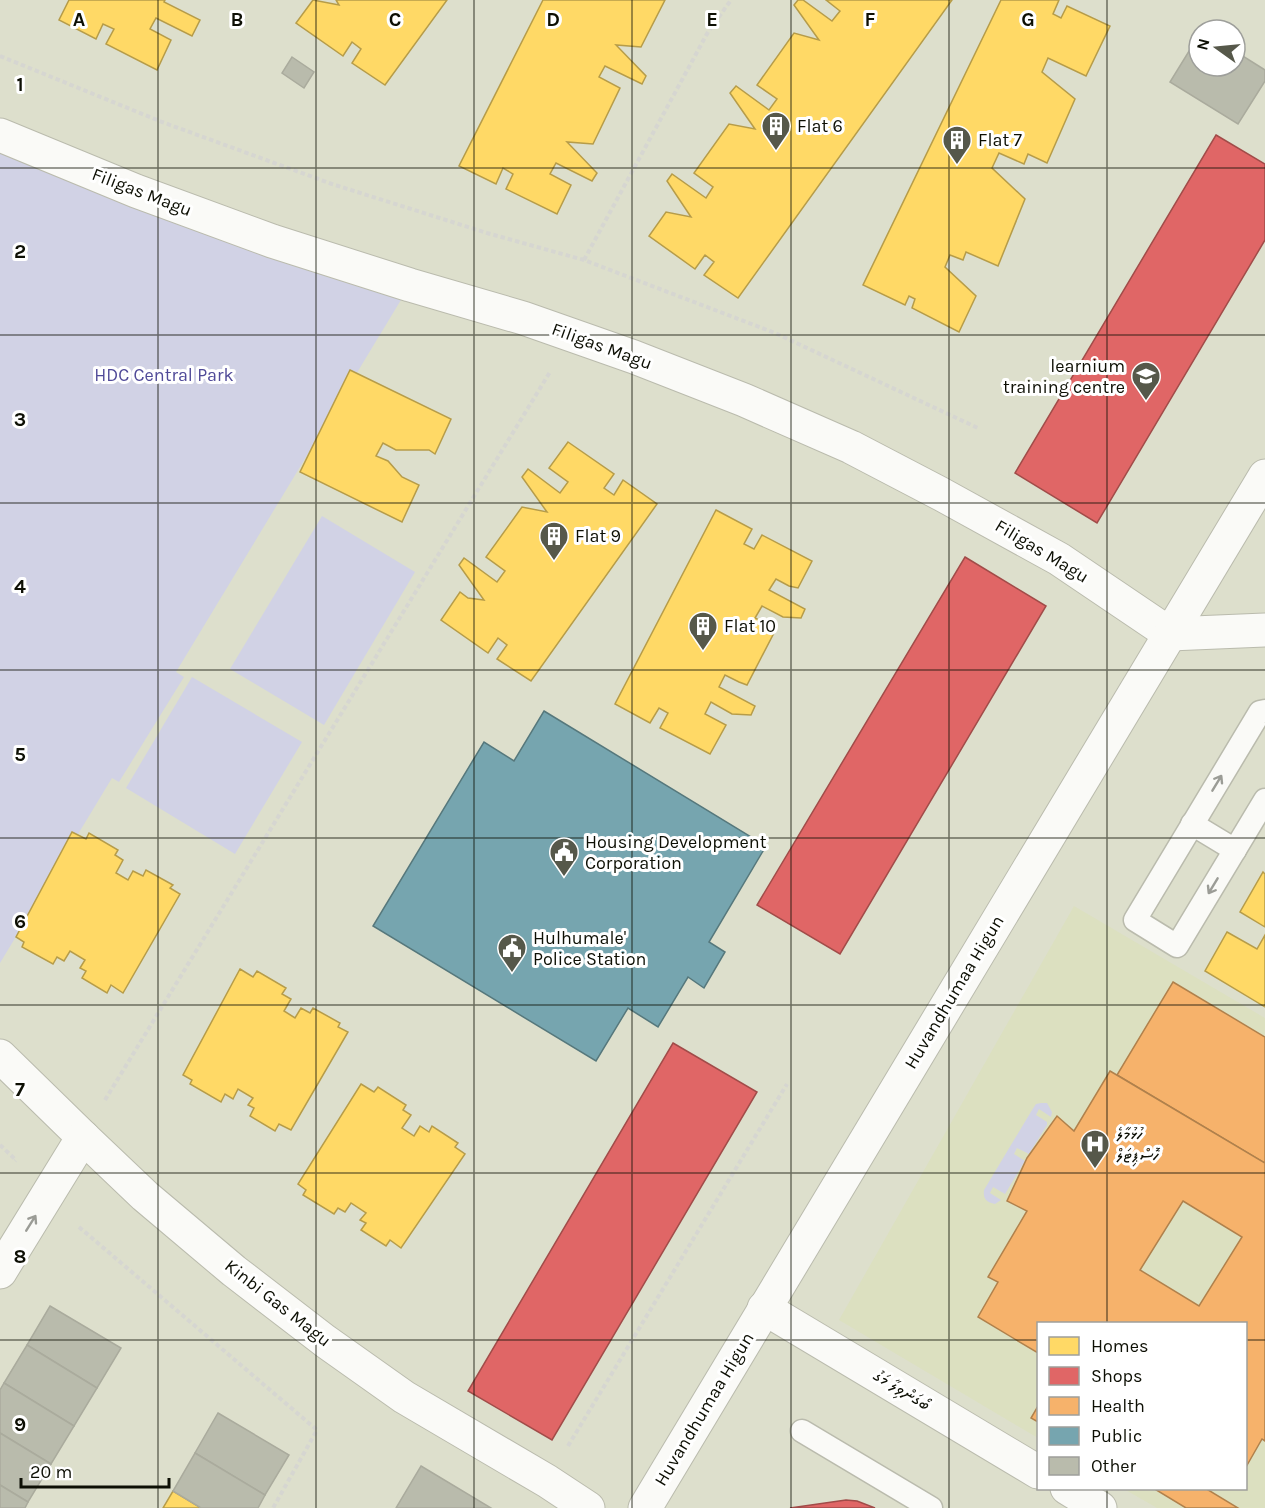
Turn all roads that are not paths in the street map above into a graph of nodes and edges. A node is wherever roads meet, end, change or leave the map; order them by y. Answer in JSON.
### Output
{"nodes":[{"id":1,"x":0,"y":135,"type":"edge"},
{"id":2,"x":1265,"y":476,"type":"edge"},
{"id":3,"x":1265,"y":630,"type":"edge"},
{"id":4,"x":1170,"y":634,"type":"junction"},
{"id":5,"x":1265,"y":711,"type":"edge"},
{"id":6,"x":1265,"y":800,"type":"edge"},
{"id":7,"x":1192,"y":824,"type":"junction"},
{"id":8,"x":1235,"y":850,"type":"junction"},
{"id":9,"x":0,"y":1056,"type":"edge"},
{"id":10,"x":83,"y":1137,"type":"junction"},
{"id":11,"x":0,"y":1272,"type":"edge"},
{"id":12,"x":764,"y":1308,"type":"junction"},
{"id":13,"x":802,"y":1431,"type":"dead end"},
{"id":14,"x":1037,"y":1471,"type":"edge"},
{"id":15,"x":1070,"y":1490,"type":"edge"},
{"id":16,"x":588,"y":1508,"type":"edge"},
{"id":17,"x":645,"y":1508,"type":"edge"},
{"id":18,"x":931,"y":1508,"type":"edge"},
{"id":19,"x":1100,"y":1508,"type":"edge"}],
"edges":[{"from":1,"to":4,"type":"street","name":"Filigas Magu"},
{"from":2,"to":4,"type":"street","name":"Huvandhumaa Higun"},
{"from":3,"to":4,"type":"street"},
{"from":4,"to":12,"type":"street","name":"Huvandhumaa Higun"},
{"from":7,"to":5,"type":"lane","one_way":true},
{"from":6,"to":8,"type":"lane"},
{"from":7,"to":8,"type":"lane"},
{"from":8,"to":7,"type":"lane","one_way":true},
{"from":9,"to":10,"type":"street","name":"Kinbi Gas Magu"},
{"from":11,"to":10,"type":"street","one_way":true},
{"from":10,"to":16,"type":"street","name":"Kinbi Gas Magu"},
{"from":12,"to":14,"type":"street","name":"ބޯގަންވިލާ މަގު"},
{"from":12,"to":17,"type":"street","name":"Huvandhumaa Higun"},
{"from":13,"to":18,"type":"lane"},
{"from":15,"to":19,"type":"street"}]}
